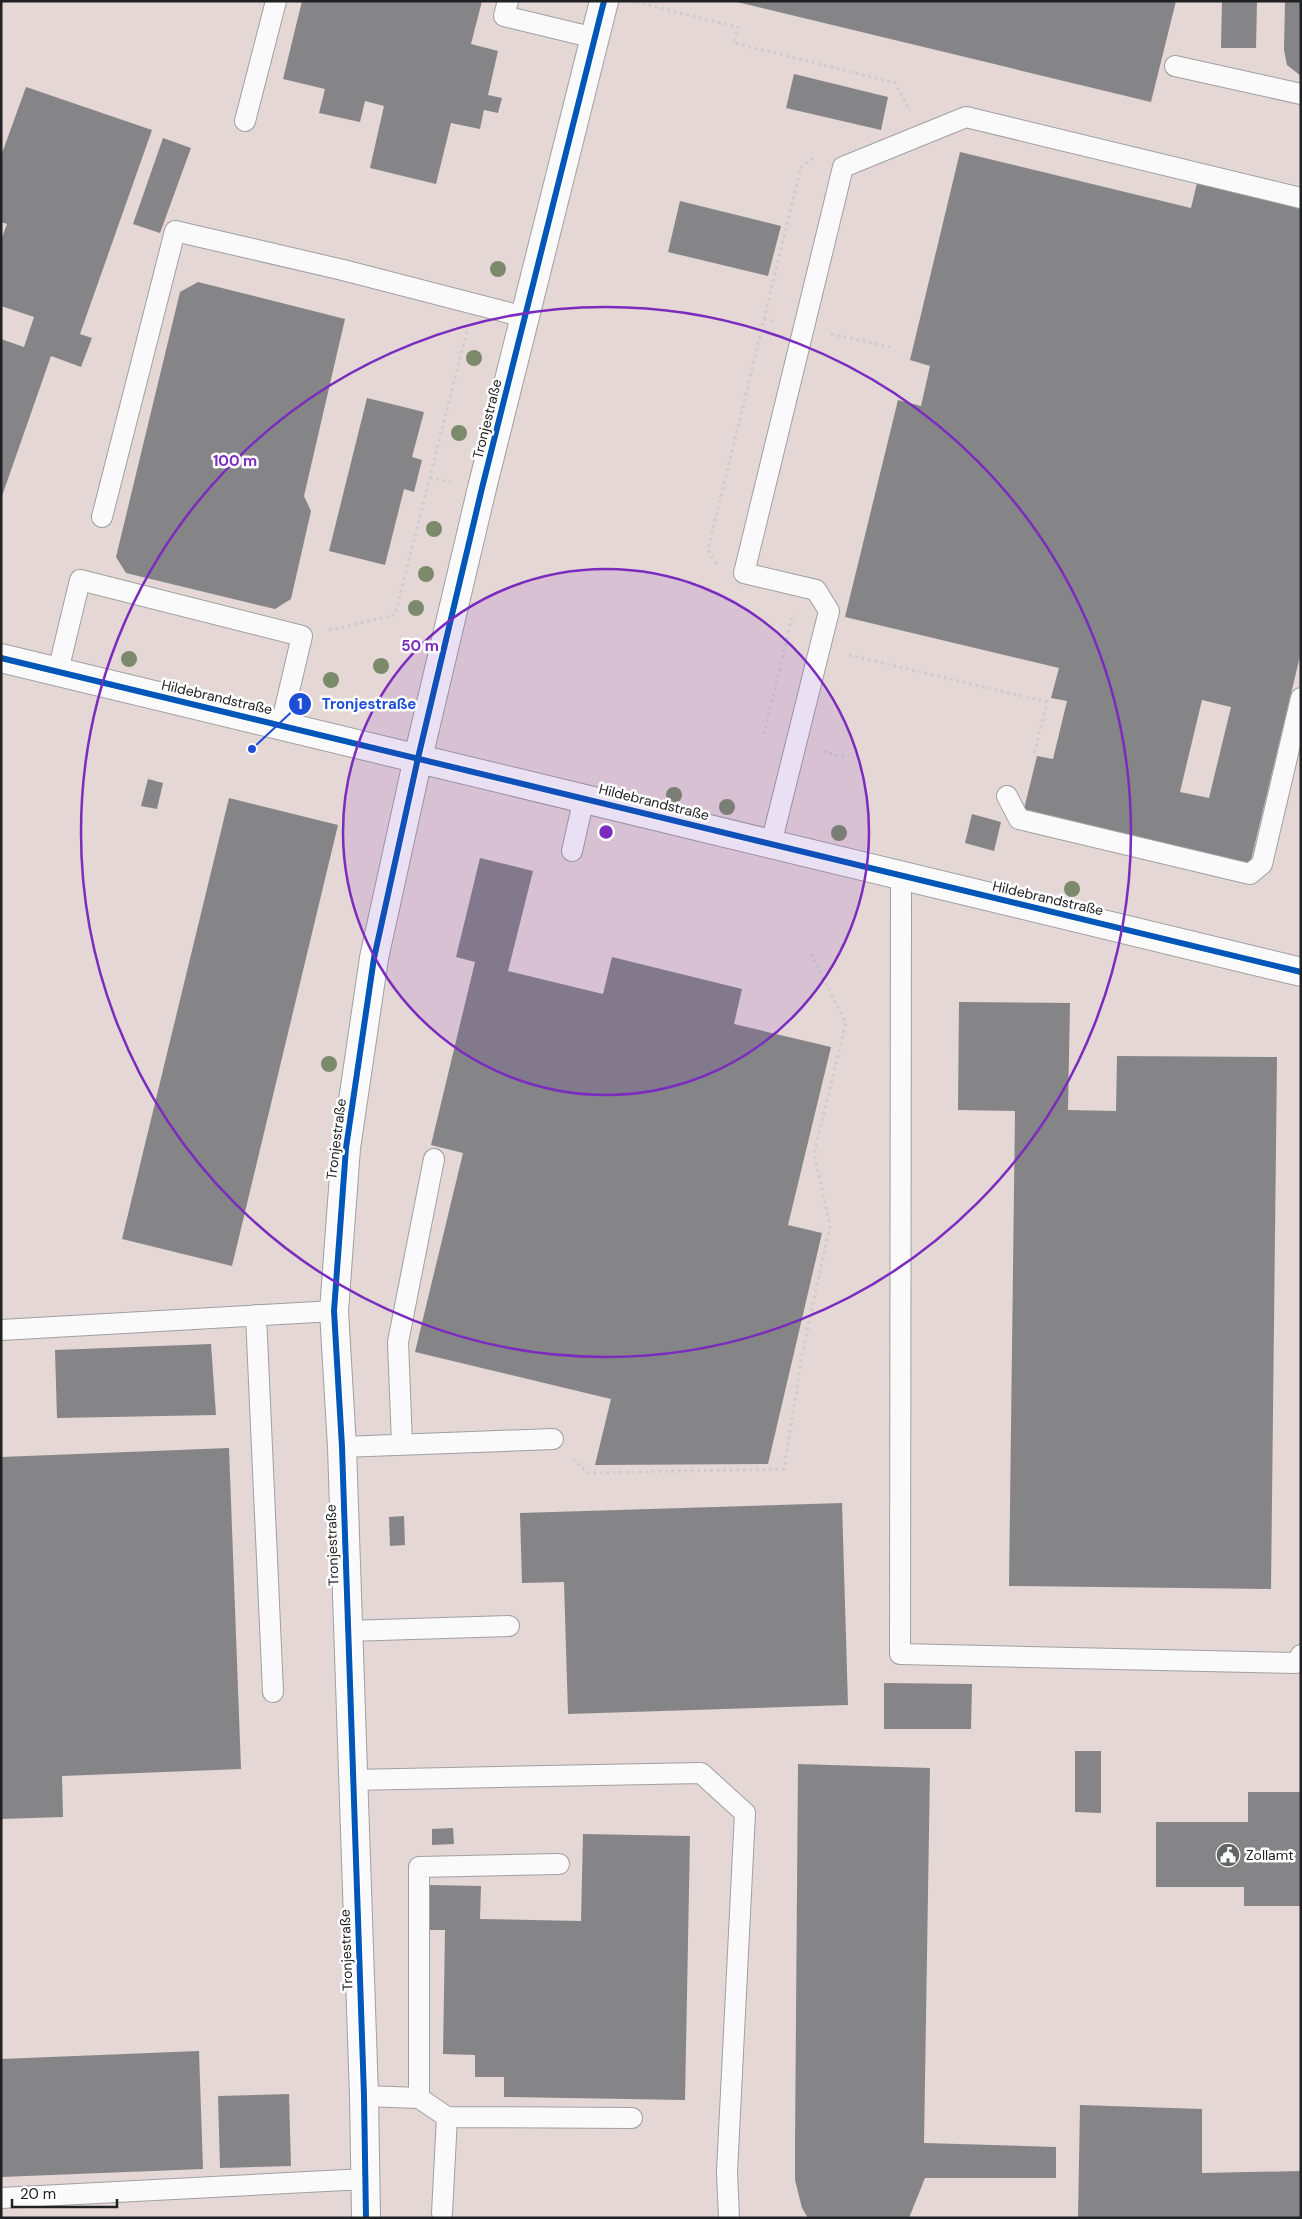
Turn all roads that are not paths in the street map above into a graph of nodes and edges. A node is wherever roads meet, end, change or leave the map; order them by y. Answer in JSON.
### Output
{"nodes":[{"id":1,"x":276,"y":1,"type":"edge"},
{"id":2,"x":508,"y":1,"type":"edge"},
{"id":3,"x":604,"y":1,"type":"edge"},
{"id":4,"x":595,"y":38,"type":"junction"},
{"id":5,"x":1175,"y":66,"type":"dead end"},
{"id":6,"x":1301,"y":94,"type":"edge"},
{"id":7,"x":245,"y":121,"type":"dead end"},
{"id":8,"x":1301,"y":198,"type":"edge"},
{"id":9,"x":525,"y":317,"type":"junction"},
{"id":10,"x":102,"y":517,"type":"dead end"},
{"id":11,"x":1,"y":658,"type":"edge"},
{"id":12,"x":58,"y":671,"type":"junction"},
{"id":13,"x":1301,"y":698,"type":"edge"},
{"id":14,"x":281,"y":725,"type":"junction"},
{"id":15,"x":418,"y":758,"type":"junction"},
{"id":16,"x":1007,"y":796,"type":"dead end"},
{"id":17,"x":584,"y":798,"type":"junction"},
{"id":18,"x":771,"y":844,"type":"junction"},
{"id":19,"x":572,"y":851,"type":"dead end"},
{"id":20,"x":901,"y":876,"type":"junction"},
{"id":21,"x":1301,"y":972,"type":"edge"},
{"id":22,"x":434,"y":1159,"type":"dead end"},
{"id":23,"x":334,"y":1311,"type":"junction"},
{"id":24,"x":256,"y":1315,"type":"junction"},
{"id":25,"x":1,"y":1330,"type":"edge"},
{"id":26,"x":553,"y":1439,"type":"road end"},
{"id":27,"x":402,"y":1444,"type":"junction"},
{"id":28,"x":342,"y":1447,"type":"junction"},
{"id":29,"x":509,"y":1626,"type":"dead end"},
{"id":30,"x":347,"y":1630,"type":"junction"},
{"id":31,"x":1301,"y":1655,"type":"edge"},
{"id":32,"x":273,"y":1692,"type":"dead end"},
{"id":33,"x":352,"y":1780,"type":"junction"},
{"id":34,"x":559,"y":1864,"type":"dead end"},
{"id":35,"x":364,"y":2096,"type":"junction"},
{"id":36,"x":419,"y":2098,"type":"junction"},
{"id":37,"x":447,"y":2117,"type":"junction"},
{"id":38,"x":632,"y":2118,"type":"dead end"},
{"id":39,"x":364,"y":2179,"type":"junction"},
{"id":40,"x":1,"y":2198,"type":"edge"},
{"id":41,"x":442,"y":2214,"type":"dead end"},
{"id":42,"x":366,"y":2218,"type":"edge"},
{"id":43,"x":729,"y":2218,"type":"edge"}],
"edges":[{"from":1,"to":7,"type":"lane"},
{"from":2,"to":4,"type":"lane"},
{"from":3,"to":4,"type":"street","name":"Tronjestraße"},
{"from":4,"to":9,"type":"street","name":"Tronjestraße"},
{"from":5,"to":6,"type":"lane"},
{"from":8,"to":18,"type":"lane"},
{"from":9,"to":10,"type":"lane"},
{"from":9,"to":15,"type":"street","name":"Tronjestraße"},
{"from":11,"to":12,"type":"street","name":"Hildebrandstraße"},
{"from":12,"to":14,"type":"street","name":"Hildebrandstraße"},
{"from":12,"to":14,"type":"lane"},
{"from":13,"to":16,"type":"lane"},
{"from":14,"to":15,"type":"street","name":"Hildebrandstraße"},
{"from":15,"to":17,"type":"street","name":"Hildebrandstraße"},
{"from":15,"to":23,"type":"street","name":"Tronjestraße"},
{"from":17,"to":18,"type":"street","name":"Hildebrandstraße"},
{"from":17,"to":19,"type":"lane"},
{"from":18,"to":20,"type":"street","name":"Hildebrandstraße"},
{"from":20,"to":21,"type":"street","name":"Hildebrandstraße"},
{"from":20,"to":31,"type":"lane"},
{"from":22,"to":27,"type":"lane"},
{"from":23,"to":24,"type":"lane"},
{"from":23,"to":28,"type":"street","name":"Tronjestraße"},
{"from":24,"to":25,"type":"lane"},
{"from":24,"to":32,"type":"lane"},
{"from":26,"to":27,"type":"lane"},
{"from":27,"to":28,"type":"lane"},
{"from":28,"to":30,"type":"street","name":"Tronjestraße"},
{"from":29,"to":30,"type":"lane"},
{"from":30,"to":33,"type":"street","name":"Tronjestraße"},
{"from":33,"to":35,"type":"street","name":"Tronjestraße"},
{"from":33,"to":43,"type":"lane"},
{"from":34,"to":36,"type":"lane"},
{"from":35,"to":36,"type":"lane"},
{"from":35,"to":39,"type":"street","name":"Tronjestraße"},
{"from":36,"to":37,"type":"lane"},
{"from":37,"to":38,"type":"lane"},
{"from":37,"to":41,"type":"lane"},
{"from":39,"to":40,"type":"lane"},
{"from":39,"to":42,"type":"street","name":"Tronjestraße"}]}
